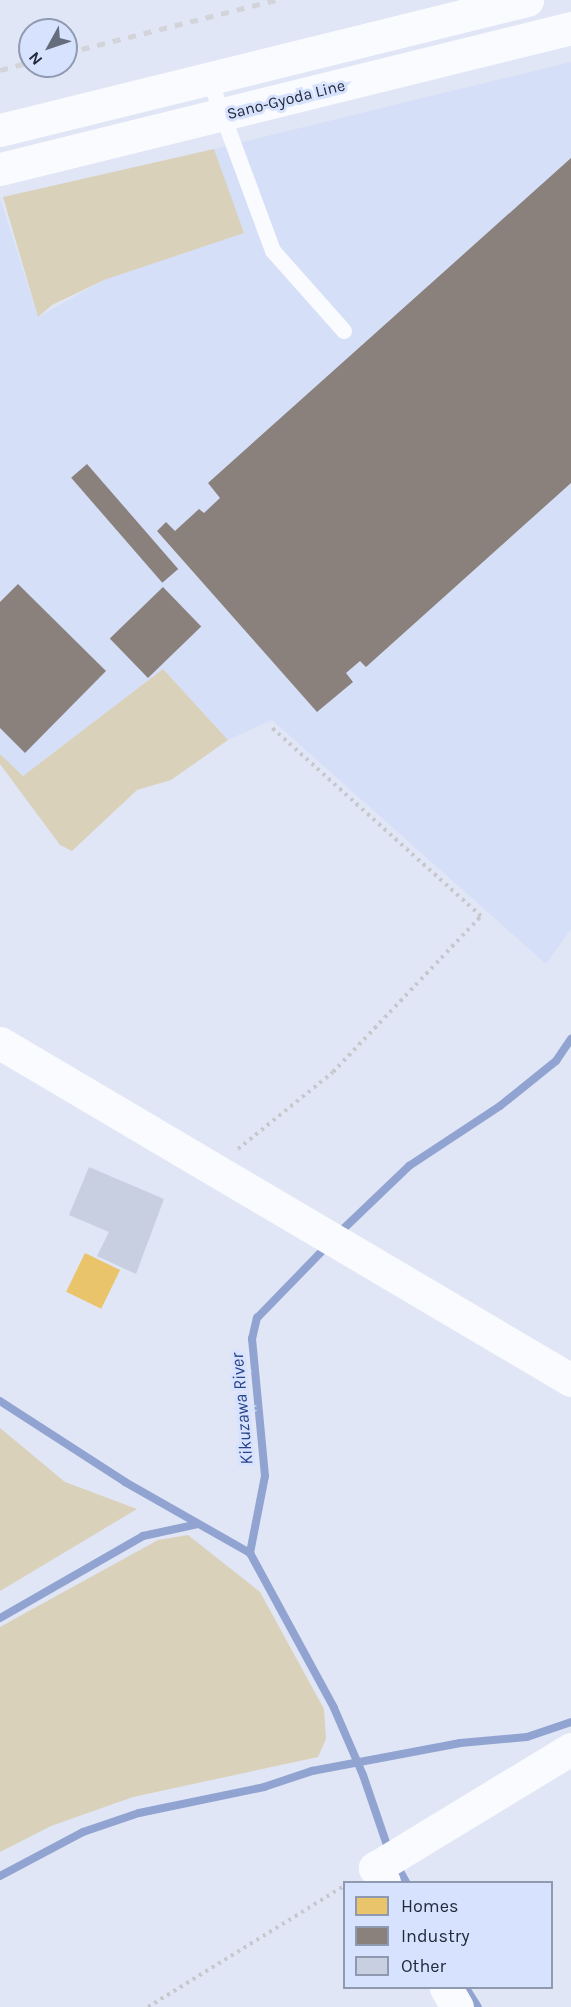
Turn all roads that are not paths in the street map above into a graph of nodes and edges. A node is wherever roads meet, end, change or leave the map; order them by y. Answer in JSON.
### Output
{"nodes":[{"id":1,"x":527,"y":0,"type":"edge"},
{"id":2,"x":571,"y":28,"type":"edge"},
{"id":3,"x":209,"y":78,"type":"junction"},
{"id":4,"x":222,"y":116,"type":"junction"},
{"id":5,"x":0,"y":130,"type":"edge"},
{"id":6,"x":0,"y":169,"type":"edge"},
{"id":7,"x":344,"y":331,"type":"dead end"},
{"id":8,"x":0,"y":1043,"type":"edge"},
{"id":9,"x":571,"y":1380,"type":"edge"},
{"id":10,"x":571,"y":1749,"type":"edge"},
{"id":11,"x":383,"y":1881,"type":"edge"},
{"id":12,"x":447,"y":1989,"type":"edge"},
{"id":13,"x":457,"y":2007,"type":"edge"}],
"edges":[{"from":1,"to":3,"type":"main road"},
{"from":2,"to":4,"type":"main road","name":"Sano-Gyoda Line"},
{"from":3,"to":4,"type":"lane"},
{"from":3,"to":5,"type":"main road"},
{"from":4,"to":6,"type":"main road","name":"Sano-Gyoda Line"},
{"from":4,"to":7,"type":"lane"},
{"from":8,"to":9,"type":"main road"},
{"from":10,"to":11,"type":"main road"},
{"from":12,"to":13,"type":"main road"}]}
